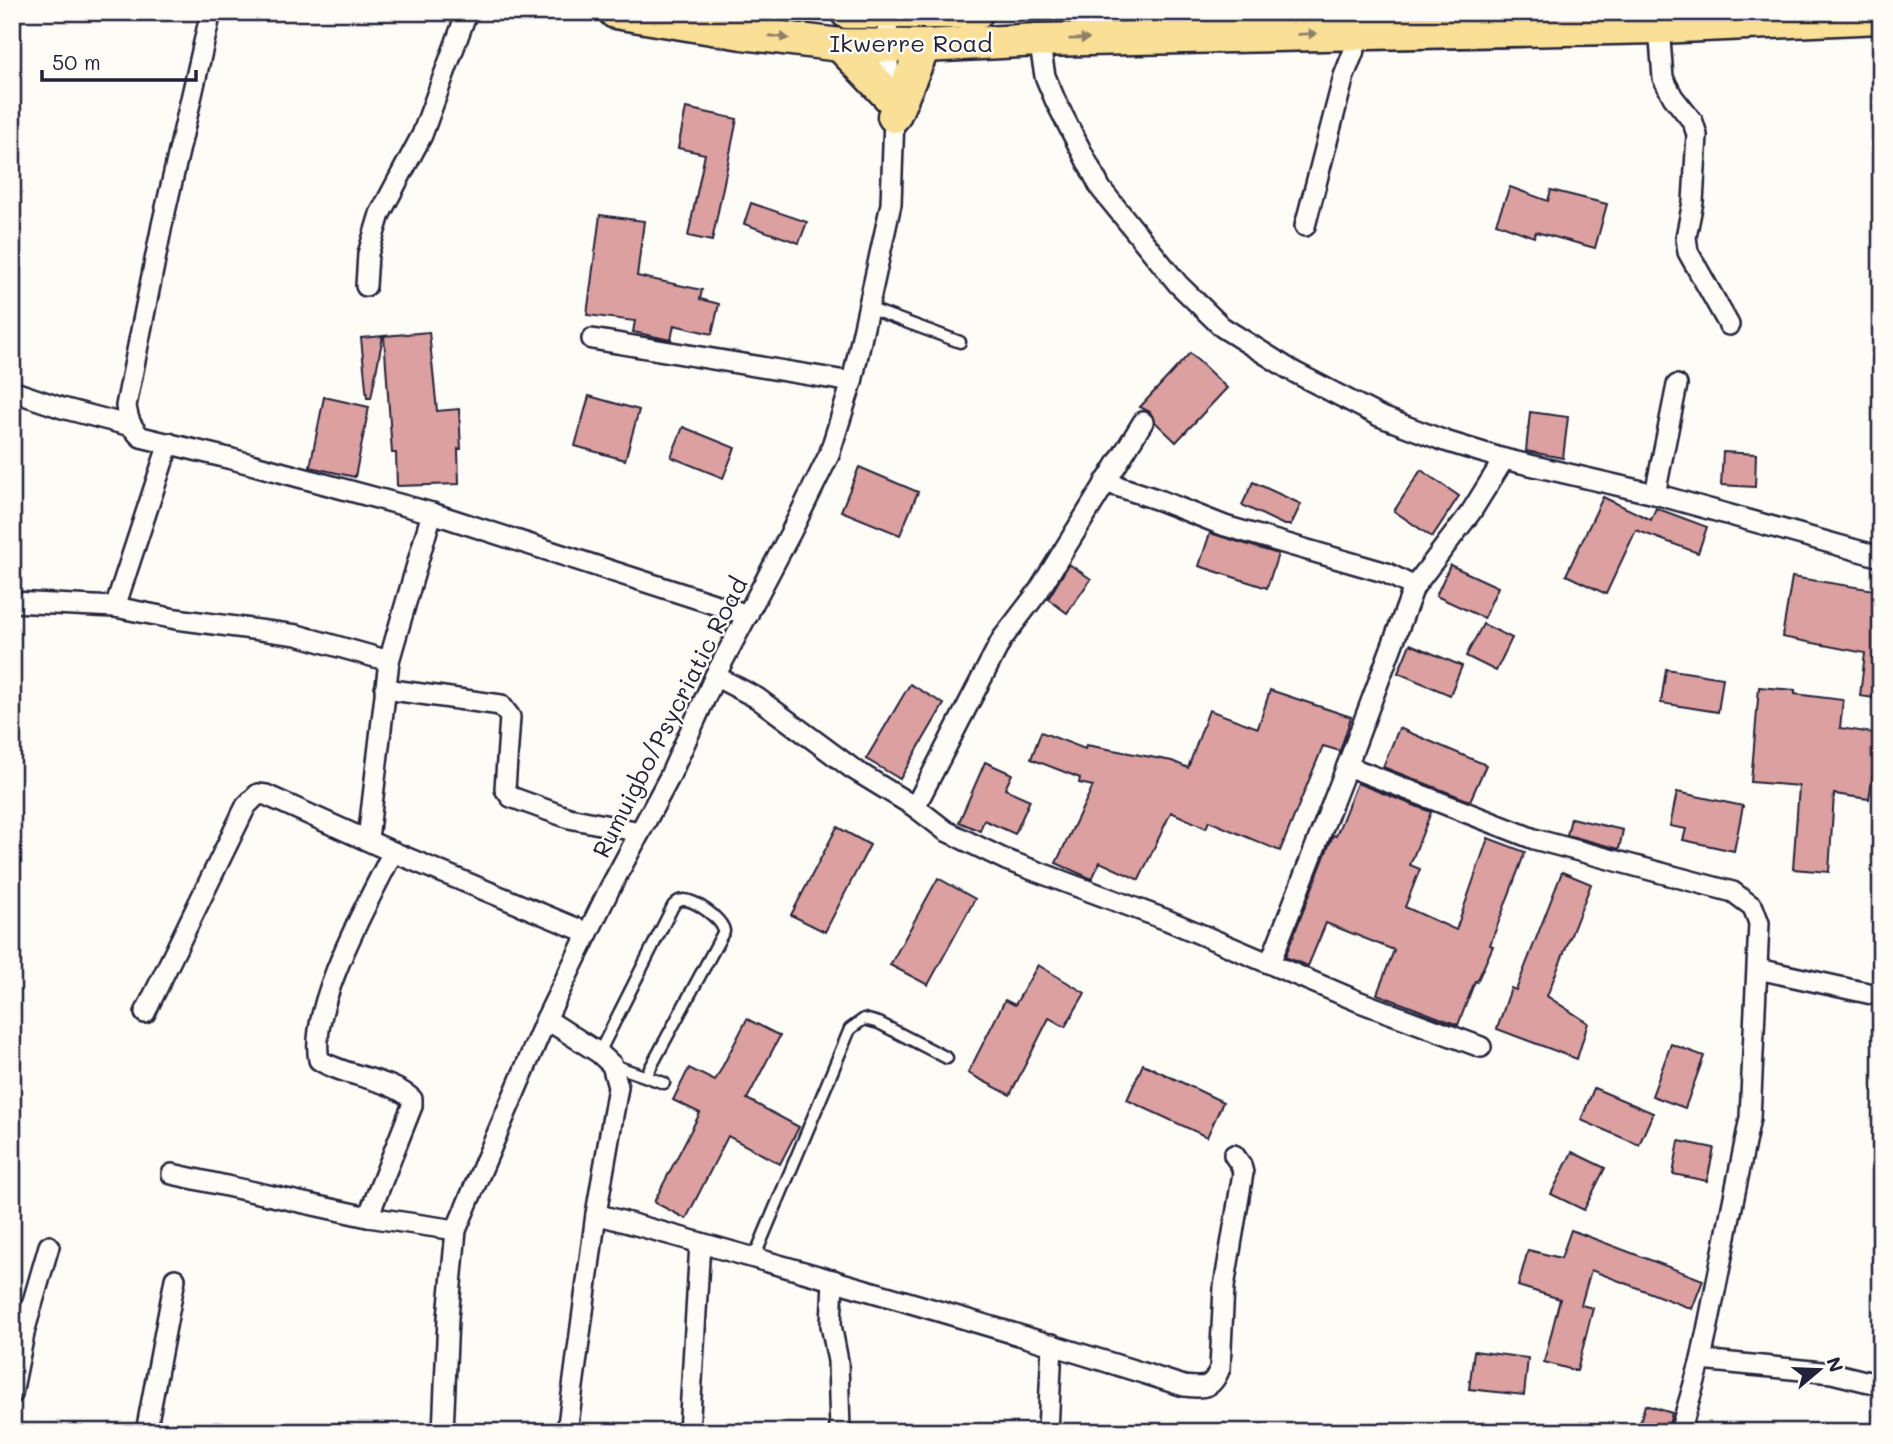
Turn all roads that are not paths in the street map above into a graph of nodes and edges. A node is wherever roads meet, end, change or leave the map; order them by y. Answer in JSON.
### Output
{"nodes":[{"id":1,"x":211,"y":12,"type":"edge"},
{"id":2,"x":467,"y":12,"type":"edge"},
{"id":3,"x":615,"y":12,"type":"edge"},
{"id":4,"x":847,"y":12,"type":"edge"},
{"id":5,"x":977,"y":12,"type":"edge"},
{"id":6,"x":887,"y":13,"type":"edge"},
{"id":7,"x":1881,"y":17,"type":"edge"},
{"id":8,"x":1659,"y":27,"type":"junction"},
{"id":9,"x":1361,"y":33,"type":"junction"},
{"id":10,"x":1039,"y":40,"type":"junction"},
{"id":11,"x":887,"y":44,"type":"junction"},
{"id":12,"x":840,"y":45,"type":"junction"},
{"id":13,"x":924,"y":46,"type":"junction"},
{"id":14,"x":891,"y":106,"type":"junction"},
{"id":15,"x":1305,"y":226,"type":"dead end"},
{"id":16,"x":366,"y":286,"type":"dead end"},
{"id":17,"x":868,"y":307,"type":"junction"},
{"id":18,"x":1729,"y":325,"type":"dead end"},
{"id":19,"x":592,"y":339,"type":"dead end"},
{"id":20,"x":960,"y":342,"type":"dead end"},
{"id":21,"x":852,"y":382,"type":"junction"},
{"id":22,"x":1676,"y":385,"type":"dead end"},
{"id":23,"x":12,"y":391,"type":"edge"},
{"id":24,"x":1143,"y":422,"type":"dead end"},
{"id":25,"x":131,"y":426,"type":"junction"},
{"id":26,"x":169,"y":443,"type":"junction"},
{"id":27,"x":1504,"y":460,"type":"junction"},
{"id":28,"x":1105,"y":482,"type":"junction"},
{"id":29,"x":1656,"y":494,"type":"junction"},
{"id":30,"x":432,"y":513,"type":"junction"},
{"id":31,"x":1881,"y":557,"type":"edge"},
{"id":32,"x":1414,"y":587,"type":"junction"},
{"id":33,"x":12,"y":602,"type":"edge"},
{"id":34,"x":115,"y":607,"type":"junction"},
{"id":35,"x":748,"y":615,"type":"junction"},
{"id":36,"x":389,"y":661,"type":"junction"},
{"id":37,"x":715,"y":676,"type":"junction"},
{"id":38,"x":385,"y":689,"type":"junction"},
{"id":39,"x":1347,"y":766,"type":"junction"},
{"id":40,"x":915,"y":807,"type":"junction"},
{"id":41,"x":640,"y":832,"type":"junction"},
{"id":42,"x":368,"y":839,"type":"junction"},
{"id":43,"x":393,"y":852,"type":"junction"},
{"id":44,"x":588,"y":933,"type":"junction"},
{"id":45,"x":1270,"y":963,"type":"junction"},
{"id":46,"x":1758,"y":969,"type":"junction"},
{"id":47,"x":1881,"y":996,"type":"edge"},
{"id":48,"x":145,"y":1013,"type":"dead end"},
{"id":49,"x":546,"y":1019,"type":"junction"},
{"id":50,"x":1481,"y":1047,"type":"dead end"},
{"id":51,"x":947,"y":1058,"type":"dead end"},
{"id":52,"x":606,"y":1059,"type":"junction"},
{"id":53,"x":646,"y":1076,"type":"junction"},
{"id":54,"x":664,"y":1083,"type":"dead end"},
{"id":55,"x":1234,"y":1156,"type":"dead end"},
{"id":56,"x":172,"y":1174,"type":"dead end"},
{"id":57,"x":596,"y":1214,"type":"junction"},
{"id":58,"x":368,"y":1217,"type":"junction"},
{"id":59,"x":456,"y":1230,"type":"junction"},
{"id":60,"x":700,"y":1243,"type":"junction"},
{"id":61,"x":49,"y":1246,"type":"dead end"},
{"id":62,"x":754,"y":1258,"type":"junction"},
{"id":63,"x":175,"y":1279,"type":"dead end"},
{"id":64,"x":833,"y":1280,"type":"junction"},
{"id":65,"x":1052,"y":1344,"type":"junction"},
{"id":66,"x":1701,"y":1360,"type":"junction"},
{"id":67,"x":1881,"y":1385,"type":"edge"},
{"id":68,"x":12,"y":1394,"type":"edge"},
{"id":69,"x":146,"y":1432,"type":"edge"},
{"id":70,"x":443,"y":1432,"type":"edge"},
{"id":71,"x":567,"y":1432,"type":"edge"},
{"id":72,"x":689,"y":1432,"type":"edge"},
{"id":73,"x":840,"y":1432,"type":"edge"},
{"id":74,"x":1048,"y":1432,"type":"edge"},
{"id":75,"x":1680,"y":1432,"type":"edge"}],
"edges":[{"from":1,"to":25,"type":"street"},
{"from":2,"to":16,"type":"street"},
{"from":3,"to":12,"type":"main road","name":"Ikwerre Road","one_way":true},
{"from":4,"to":6,"type":"main road","name":"Ikwerre Road"},
{"from":5,"to":6,"type":"main road","name":"Ikwerre Road"},
{"from":6,"to":11,"type":"street","name":"Rumuigbo/Psycriatic Road"},
{"from":7,"to":8,"type":"main road","name":"Ikwerre Road"},
{"from":8,"to":9,"type":"main road","name":"Ikwerre Road"},
{"from":8,"to":18,"type":"street"},
{"from":10,"to":9,"type":"main road","name":"Ikwerre Road","one_way":true},
{"from":9,"to":15,"type":"street"},
{"from":10,"to":13,"type":"main road","name":"Ikwerre Road"},
{"from":10,"to":27,"type":"street"},
{"from":11,"to":12,"type":"main road","name":"Ikwerre Road"},
{"from":11,"to":13,"type":"main road","name":"Ikwerre Road"},
{"from":11,"to":14,"type":"street","name":"Rumuigbo/Psycriatic Road"},
{"from":12,"to":14,"type":"main road"},
{"from":13,"to":14,"type":"main road"},
{"from":14,"to":17,"type":"street","name":"Rumuigbo/Psycriatic Road"},
{"from":17,"to":20,"type":"lane"},
{"from":17,"to":21,"type":"street","name":"Rumuigbo/Psycriatic Road"},
{"from":19,"to":21,"type":"street"},
{"from":21,"to":35,"type":"street","name":"Rumuigbo/Psycriatic Road"},
{"from":22,"to":29,"type":"street"},
{"from":23,"to":25,"type":"street"},
{"from":24,"to":28,"type":"street"},
{"from":25,"to":26,"type":"street"},
{"from":26,"to":30,"type":"street"},
{"from":26,"to":34,"type":"street"},
{"from":27,"to":29,"type":"street"},
{"from":27,"to":32,"type":"street"},
{"from":28,"to":32,"type":"street"},
{"from":28,"to":40,"type":"street"},
{"from":29,"to":31,"type":"street"},
{"from":30,"to":35,"type":"street"},
{"from":30,"to":36,"type":"street"},
{"from":32,"to":39,"type":"street"},
{"from":33,"to":34,"type":"street"},
{"from":34,"to":36,"type":"street"},
{"from":35,"to":37,"type":"street","name":"Rumuigbo/Psycriatic Road"},
{"from":36,"to":38,"type":"street"},
{"from":37,"to":40,"type":"street"},
{"from":37,"to":41,"type":"street","name":"Rumuigbo/Psycriatic Road"},
{"from":38,"to":41,"type":"street"},
{"from":38,"to":42,"type":"street"},
{"from":39,"to":45,"type":"street"},
{"from":39,"to":46,"type":"street"},
{"from":40,"to":45,"type":"street"},
{"from":41,"to":44,"type":"street","name":"Rumuigbo/Psycriatic Road"},
{"from":42,"to":43,"type":"street"},
{"from":42,"to":48,"type":"street"},
{"from":43,"to":44,"type":"street"},
{"from":43,"to":58,"type":"street"},
{"from":44,"to":49,"type":"street","name":"Rumuigbo/Psycriatic Road"},
{"from":45,"to":50,"type":"street"},
{"from":46,"to":47,"type":"street"},
{"from":46,"to":66,"type":"street"},
{"from":49,"to":52,"type":"street"},
{"from":49,"to":59,"type":"street","name":"Rumuigbo/Psycriatic Road"},
{"from":51,"to":62,"type":"lane"},
{"from":52,"to":53,"type":"lane"},
{"from":52,"to":53,"type":"lane"},
{"from":52,"to":57,"type":"street"},
{"from":53,"to":54,"type":"lane"},
{"from":55,"to":65,"type":"street"},
{"from":56,"to":58,"type":"street"},
{"from":57,"to":60,"type":"street"},
{"from":57,"to":71,"type":"street"},
{"from":58,"to":59,"type":"street"},
{"from":59,"to":70,"type":"street","name":"Rumuigbo/Psycriatic Road"},
{"from":60,"to":62,"type":"street"},
{"from":60,"to":72,"type":"street"},
{"from":61,"to":68,"type":"street"},
{"from":62,"to":64,"type":"street"},
{"from":63,"to":69,"type":"street"},
{"from":64,"to":65,"type":"street"},
{"from":64,"to":73,"type":"street"},
{"from":65,"to":74,"type":"street"},
{"from":66,"to":67,"type":"street"},
{"from":66,"to":75,"type":"street"}]}
